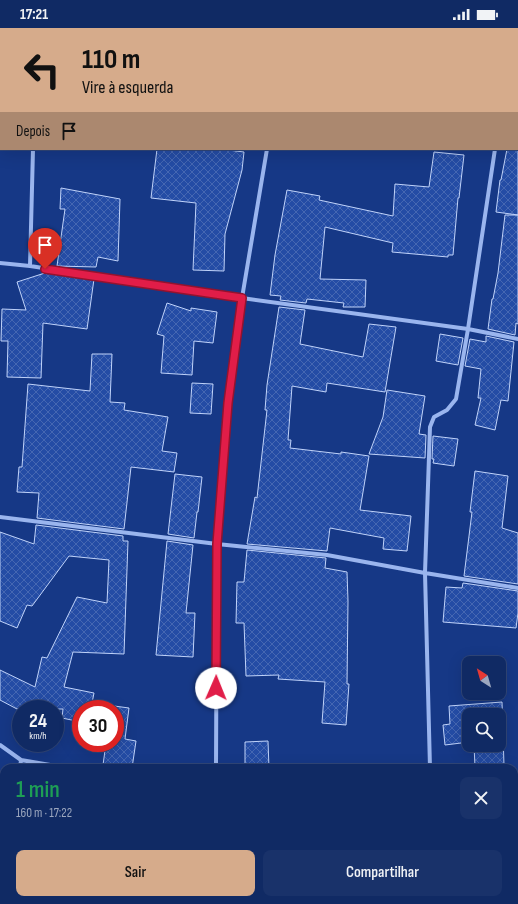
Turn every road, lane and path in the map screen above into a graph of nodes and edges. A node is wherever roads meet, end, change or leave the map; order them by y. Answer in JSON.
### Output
{"nodes":[{"id":1,"x":33,"y":150,"type":"edge"},
{"id":2,"x":266,"y":150,"type":"edge"},
{"id":3,"x":495,"y":150,"type":"edge"},
{"id":4,"x":0,"y":263,"type":"edge"},
{"id":5,"x":30,"y":266,"type":"junction"},
{"id":6,"x":242,"y":298,"type":"junction"},
{"id":7,"x":468,"y":329,"type":"junction"},
{"id":8,"x":518,"y":339,"type":"edge"},
{"id":9,"x":0,"y":517,"type":"edge"},
{"id":10,"x":217,"y":544,"type":"junction"},
{"id":11,"x":425,"y":573,"type":"junction"},
{"id":12,"x":518,"y":588,"type":"edge"},
{"id":13,"x":0,"y":745,"type":"edge"},
{"id":14,"x":21,"y":760,"type":"junction"},
{"id":15,"x":20,"y":764,"type":"edge"},
{"id":16,"x":44,"y":764,"type":"edge"},
{"id":17,"x":216,"y":764,"type":"edge"},
{"id":18,"x":430,"y":764,"type":"edge"}],
"edges":[{"from":1,"to":5,"type":"street"},
{"from":2,"to":6,"type":"street"},
{"from":3,"to":7,"type":"street"},
{"from":4,"to":5,"type":"street"},
{"from":5,"to":6,"type":"street"},
{"from":6,"to":7,"type":"street"},
{"from":6,"to":10,"type":"street"},
{"from":7,"to":8,"type":"street"},
{"from":7,"to":11,"type":"street"},
{"from":9,"to":10,"type":"street"},
{"from":10,"to":11,"type":"street"},
{"from":10,"to":17,"type":"street"},
{"from":11,"to":12,"type":"street"},
{"from":11,"to":18,"type":"street"},
{"from":13,"to":14,"type":"street"},
{"from":14,"to":15,"type":"street"},
{"from":14,"to":16,"type":"street"}]}
